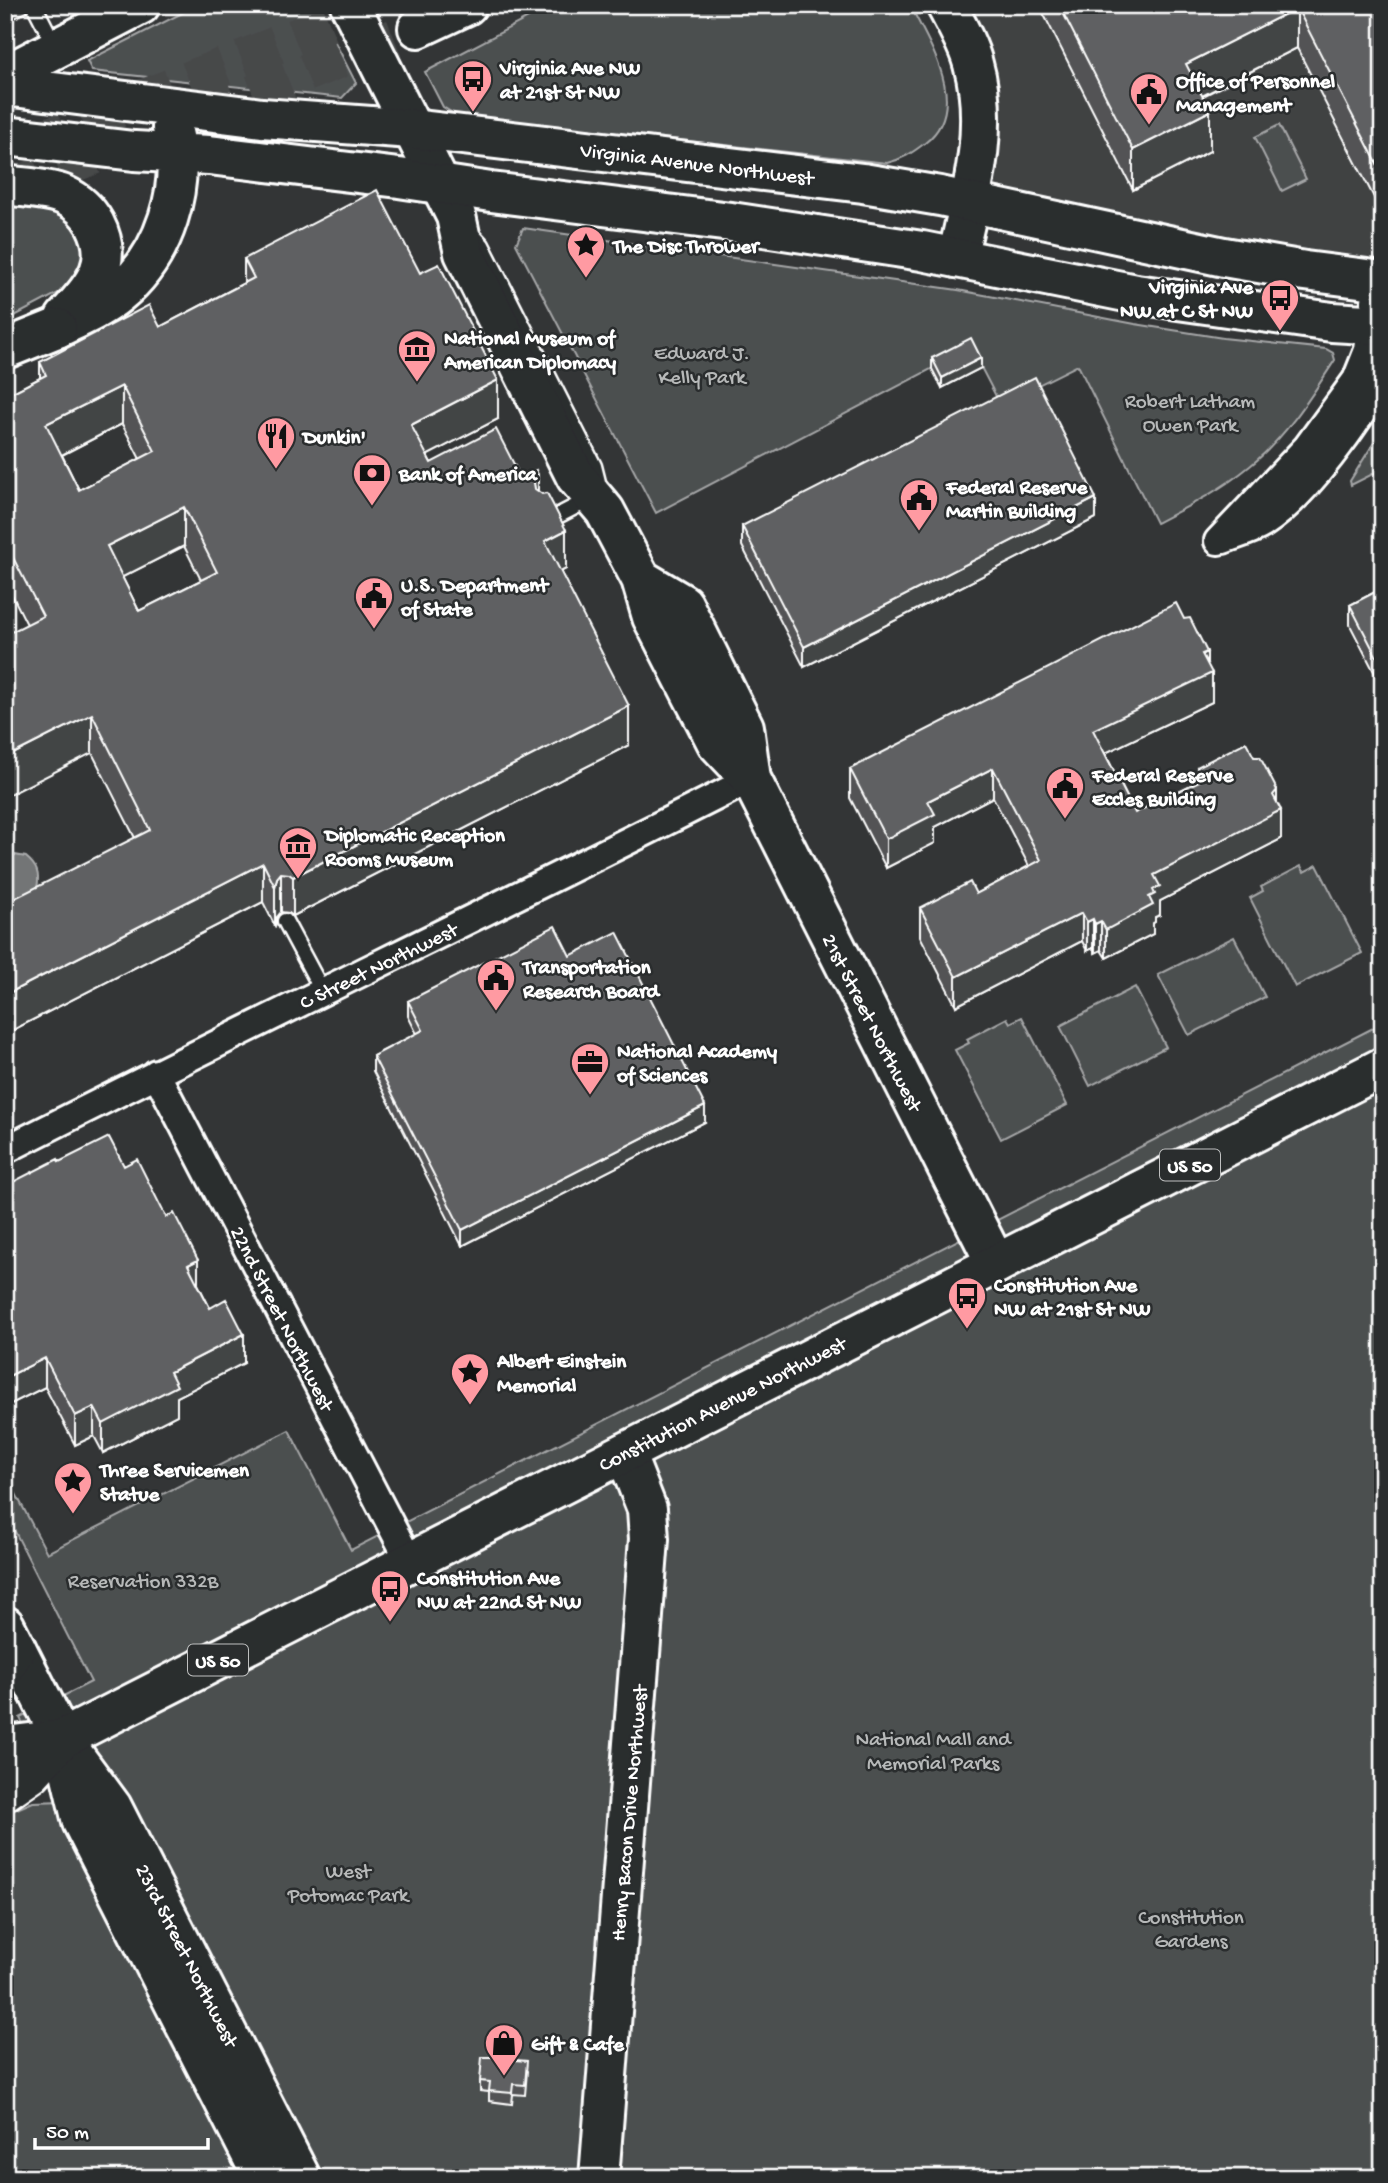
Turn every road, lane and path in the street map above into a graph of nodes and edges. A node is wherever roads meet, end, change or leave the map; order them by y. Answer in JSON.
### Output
{"nodes":[{"id":1,"x":34,"y":5,"type":"edge"},
{"id":2,"x":351,"y":5,"type":"edge"},
{"id":3,"x":467,"y":5,"type":"edge"},
{"id":4,"x":946,"y":5,"type":"edge"},
{"id":5,"x":130,"y":7,"type":"edge"},
{"id":6,"x":418,"y":28,"type":"tunnel mouth"},
{"id":7,"x":55,"y":47,"type":"junction"},
{"id":8,"x":5,"y":75,"type":"edge"},
{"id":9,"x":5,"y":86,"type":"edge"},
{"id":10,"x":166,"y":107,"type":"junction"},
{"id":11,"x":412,"y":129,"type":"junction"},
{"id":12,"x":5,"y":136,"type":"edge"},
{"id":13,"x":178,"y":153,"type":"junction"},
{"id":14,"x":5,"y":185,"type":"edge"},
{"id":15,"x":447,"y":200,"type":"junction"},
{"id":16,"x":969,"y":202,"type":"junction"},
{"id":17,"x":957,"y":258,"type":"junction"},
{"id":18,"x":1380,"y":280,"type":"edge"},
{"id":19,"x":1377,"y":325,"type":"edge"},
{"id":20,"x":57,"y":328,"type":"junction"},
{"id":21,"x":14,"y":353,"type":"edge"},
{"id":22,"x":1383,"y":377,"type":"edge"},
{"id":23,"x":599,"y":504,"type":"junction"},
{"id":24,"x":543,"y":523,"type":"edge"},
{"id":25,"x":751,"y":779,"type":"junction"},
{"id":26,"x":285,"y":920,"type":"dead end"},
{"id":27,"x":323,"y":992,"type":"junction"},
{"id":28,"x":1383,"y":1067,"type":"edge"},
{"id":29,"x":156,"y":1073,"type":"junction"},
{"id":30,"x":5,"y":1150,"type":"edge"},
{"id":31,"x":996,"y":1264,"type":"junction"},
{"id":32,"x":625,"y":1453,"type":"junction"},
{"id":33,"x":410,"y":1562,"type":"junction"},
{"id":34,"x":9,"y":1647,"type":"edge"},
{"id":35,"x":62,"y":1739,"type":"junction"},
{"id":36,"x":5,"y":1746,"type":"edge"},
{"id":37,"x":5,"y":1791,"type":"edge"},
{"id":38,"x":262,"y":2178,"type":"edge"},
{"id":39,"x":301,"y":2178,"type":"edge"},
{"id":40,"x":599,"y":2178,"type":"edge"}],
"edges":[{"from":1,"to":7,"type":"lane"},
{"from":2,"to":11,"type":"main road","name":"21st Street Northwest"},
{"from":3,"to":6,"type":"main road"},
{"from":4,"to":16,"type":"main road"},
{"from":5,"to":7,"type":"main road"},
{"from":7,"to":8,"type":"main road"},
{"from":9,"to":10,"type":"main road","name":"Virginia Avenue Northwest"},
{"from":10,"to":11,"type":"main road","name":"Virginia Avenue Northwest"},
{"from":10,"to":13,"type":"main road"},
{"from":11,"to":15,"type":"main road","name":"21st Street Northwest"},
{"from":11,"to":16,"type":"main road","name":"Virginia Avenue Northwest"},
{"from":12,"to":13,"type":"main road"},
{"from":13,"to":15,"type":"main road"},
{"from":13,"to":20,"type":"main road"},
{"from":14,"to":20,"type":"main road"},
{"from":15,"to":17,"type":"main road"},
{"from":15,"to":23,"type":"main road","name":"21st Street Northwest"},
{"from":16,"to":17,"type":"main road"},
{"from":16,"to":18,"type":"main road","name":"Virginia Avenue Northwest"},
{"from":17,"to":19,"type":"main road"},
{"from":18,"to":19,"type":"street"},
{"from":19,"to":22,"type":"street"},
{"from":20,"to":21,"type":"main road"},
{"from":23,"to":24,"type":"lane"},
{"from":23,"to":25,"type":"main road","name":"21st Street Northwest"},
{"from":25,"to":27,"type":"street","name":"C Street Northwest"},
{"from":25,"to":31,"type":"main road","name":"21st Street Northwest"},
{"from":26,"to":27,"type":"lane"},
{"from":27,"to":29,"type":"street","name":"C Street Northwest"},
{"from":28,"to":31,"type":"main road","name":"Constitution Avenue Northwest","number":"US 50"},
{"from":29,"to":30,"type":"street","name":"C Street Northwest"},
{"from":29,"to":33,"type":"street","name":"22nd Street Northwest"},
{"from":31,"to":32,"type":"main road","name":"Constitution Avenue Northwest","number":"US 50"},
{"from":32,"to":33,"type":"main road","name":"Constitution Avenue Northwest","number":"US 50"},
{"from":32,"to":40,"type":"main road","name":"Henry Bacon Drive Northwest"},
{"from":33,"to":35,"type":"main road","name":"Constitution Avenue Northwest","number":"US 50"},
{"from":34,"to":35,"type":"main road","name":"23rd Street Northwest"},
{"from":35,"to":36,"type":"main road","name":"Constitution Avenue Northwest","number":"US 50"},
{"from":35,"to":37,"type":"main road","name":"Constitution Avenue Northwest","number":"US 50"},
{"from":35,"to":38,"type":"main road","name":"23rd Street Northwest"},
{"from":35,"to":39,"type":"main road","name":"23rd Street Northwest"}]}
